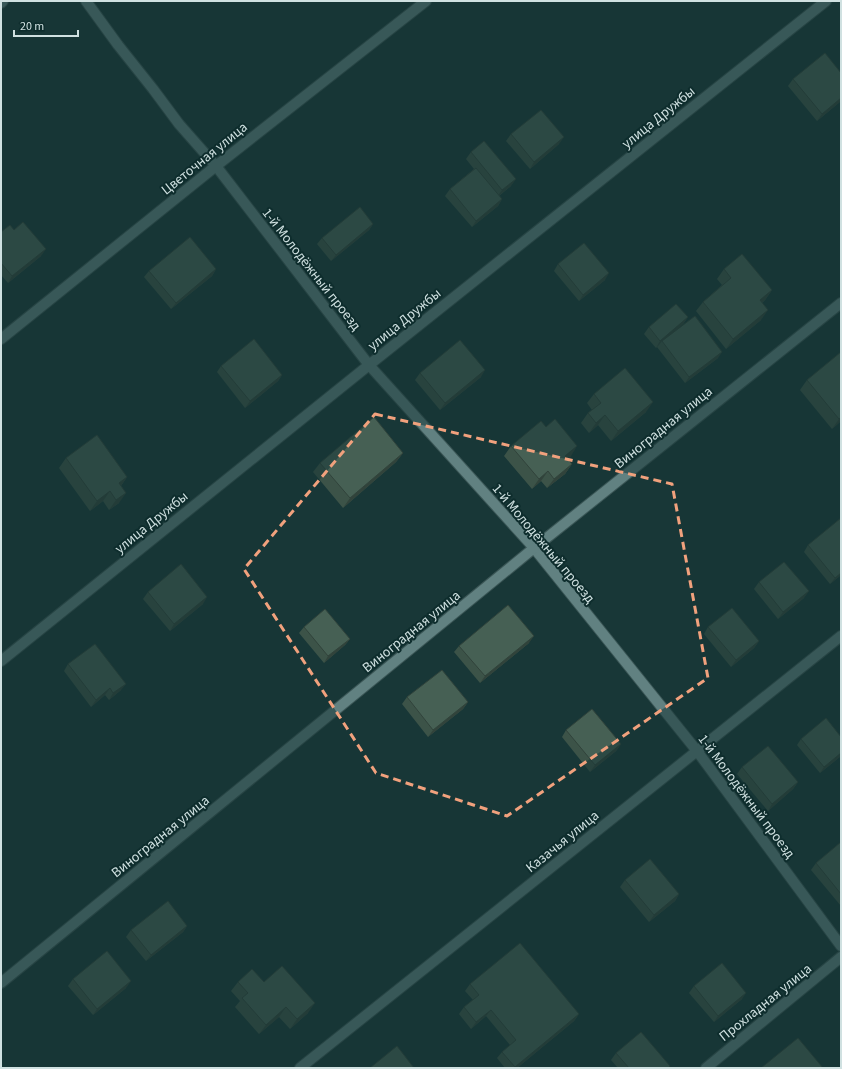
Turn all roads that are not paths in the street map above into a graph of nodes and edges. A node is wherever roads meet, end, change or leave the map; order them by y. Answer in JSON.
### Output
{"nodes":[{"id":1,"x":86,"y":1,"type":"edge"},
{"id":2,"x":426,"y":1,"type":"edge"},
{"id":3,"x":826,"y":1,"type":"edge"},
{"id":4,"x":216,"y":166,"type":"junction"},
{"id":5,"x":841,"y":303,"type":"edge"},
{"id":6,"x":1,"y":339,"type":"edge"},
{"id":7,"x":369,"y":365,"type":"junction"},
{"id":8,"x":534,"y":548,"type":"junction"},
{"id":9,"x":841,"y":636,"type":"edge"},
{"id":10,"x":1,"y":660,"type":"edge"},
{"id":11,"x":697,"y":751,"type":"junction"},
{"id":12,"x":841,"y":946,"type":"edge"},
{"id":13,"x":841,"y":957,"type":"edge"},
{"id":14,"x":1,"y":983,"type":"edge"},
{"id":15,"x":300,"y":1068,"type":"edge"},
{"id":16,"x":706,"y":1068,"type":"edge"}],
"edges":[{"from":1,"to":4,"type":"street","name":"1-й Молодёжный проезд"},
{"from":2,"to":4,"type":"street","name":"Цветочная улица"},
{"from":3,"to":7,"type":"street","name":"улица Дружбы"},
{"from":4,"to":6,"type":"street","name":"Цветочная улица"},
{"from":4,"to":7,"type":"street","name":"1-й Молодёжный проезд"},
{"from":5,"to":8,"type":"street","name":"Виноградная улица"},
{"from":7,"to":8,"type":"street","name":"1-й Молодёжный проезд"},
{"from":7,"to":10,"type":"street","name":"улица Дружбы"},
{"from":8,"to":11,"type":"street","name":"1-й Молодёжный проезд"},
{"from":8,"to":14,"type":"street","name":"Виноградная улица"},
{"from":9,"to":11,"type":"street","name":"Казачья улица"},
{"from":11,"to":12,"type":"street","name":"1-й Молодёжный проезд"},
{"from":11,"to":15,"type":"street","name":"Казачья улица"},
{"from":13,"to":16,"type":"street","name":"Прохладная улица"}]}
